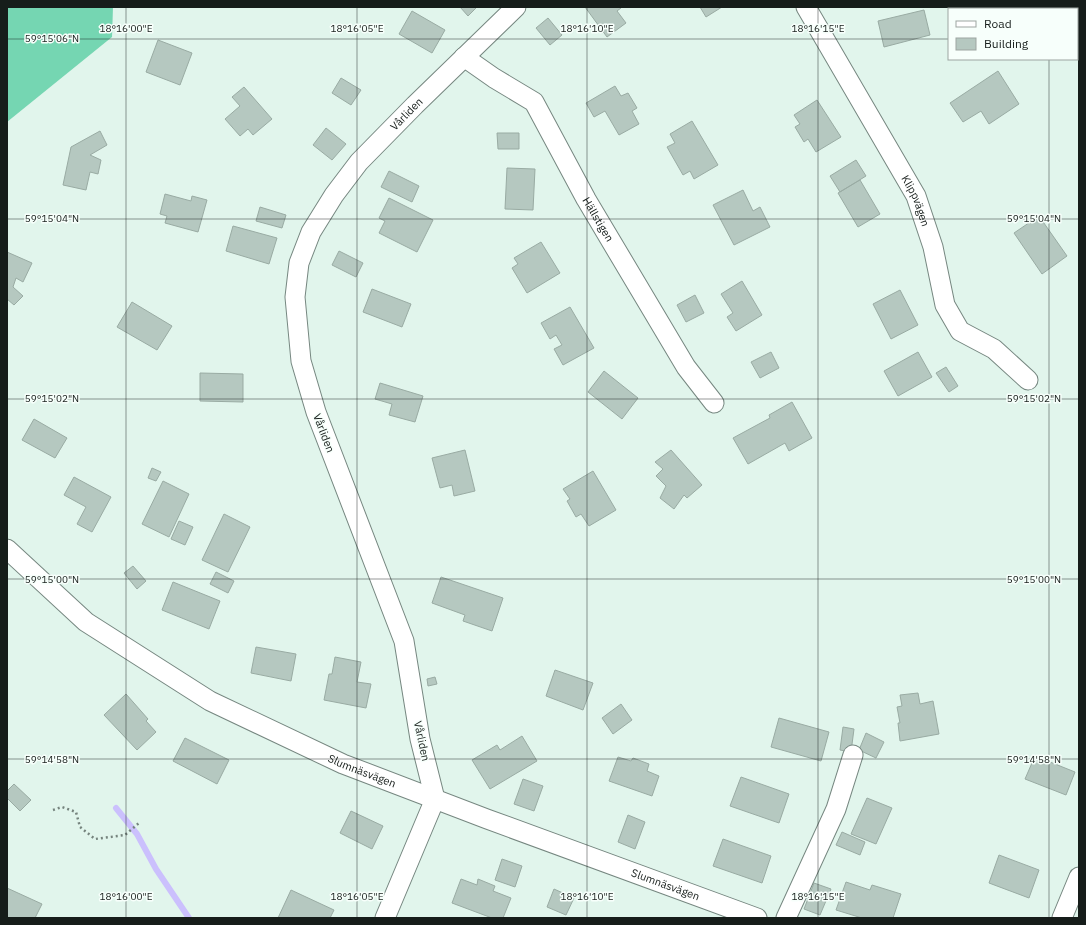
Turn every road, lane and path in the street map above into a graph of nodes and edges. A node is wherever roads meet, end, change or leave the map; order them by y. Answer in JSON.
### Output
{"nodes":[{"id":1,"x":516,"y":7,"type":"edge"},
{"id":2,"x":806,"y":7,"type":"edge"},
{"id":3,"x":464,"y":57,"type":"junction"},
{"id":4,"x":1028,"y":380,"type":"dead end"},
{"id":5,"x":714,"y":403,"type":"dead end"},
{"id":6,"x":7,"y":549,"type":"edge"},
{"id":7,"x":854,"y":756,"type":"dead end"},
{"id":8,"x":435,"y":799,"type":"junction"},
{"id":9,"x":54,"y":810,"type":"dead end"},
{"id":10,"x":138,"y":823,"type":"dead end"},
{"id":11,"x":1079,"y":877,"type":"edge"},
{"id":12,"x":385,"y":918,"type":"edge"},
{"id":13,"x":757,"y":918,"type":"edge"},
{"id":14,"x":786,"y":918,"type":"edge"},
{"id":15,"x":1062,"y":918,"type":"edge"}],
"edges":[{"from":1,"to":3,"type":"street","name":"Vårliden"},
{"from":2,"to":4,"type":"street","name":"Klippvägen"},
{"from":3,"to":5,"type":"street","name":"Hällstigen"},
{"from":3,"to":8,"type":"street","name":"Vårliden"},
{"from":6,"to":8,"type":"street","name":"Slumnäsvägen"},
{"from":7,"to":14,"type":"street"},
{"from":8,"to":12,"type":"street"},
{"from":8,"to":13,"type":"street","name":"Slumnäsvägen"},
{"from":9,"to":10,"type":"path"},
{"from":11,"to":15,"type":"street"}]}
